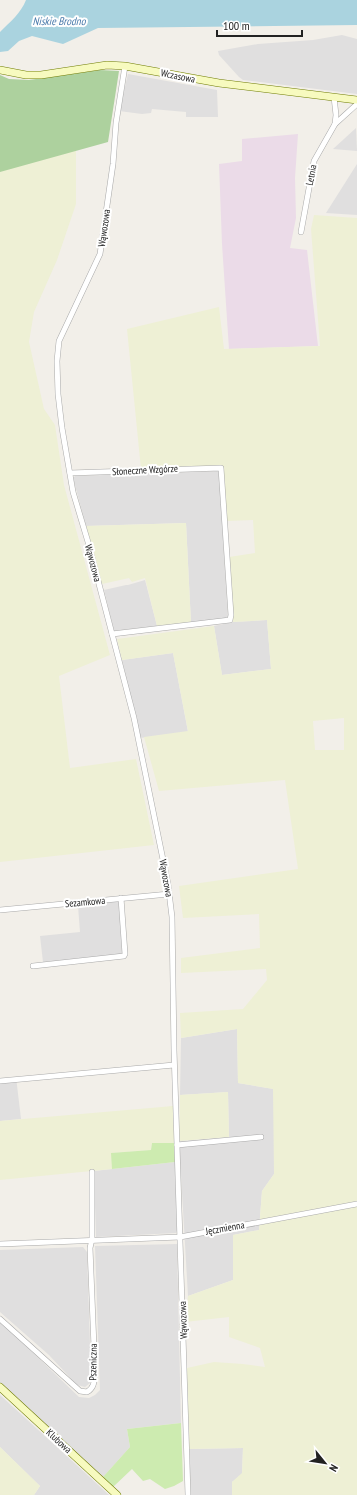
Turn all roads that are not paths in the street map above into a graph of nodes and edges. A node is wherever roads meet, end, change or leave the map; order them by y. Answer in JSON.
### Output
{"nodes":[{"id":1,"x":125,"y":66,"type":"junction"},
{"id":2,"x":0,"y":70,"type":"edge"},
{"id":3,"x":334,"y":97,"type":"junction"},
{"id":4,"x":357,"y":100,"type":"edge"},
{"id":5,"x":357,"y":104,"type":"edge"},
{"id":6,"x":335,"y":124,"type":"junction"},
{"id":7,"x":301,"y":232,"type":"dead end"},
{"id":8,"x":70,"y":473,"type":"junction"},
{"id":9,"x":112,"y":634,"type":"junction"},
{"id":10,"x":169,"y":894,"type":"junction"},
{"id":11,"x":121,"y":898,"type":"junction"},
{"id":12,"x":0,"y":910,"type":"edge"},
{"id":13,"x":34,"y":966,"type":"dead end"},
{"id":14,"x":174,"y":1065,"type":"junction"},
{"id":15,"x":0,"y":1082,"type":"edge"},
{"id":16,"x":261,"y":1137,"type":"dead end"},
{"id":17,"x":177,"y":1145,"type":"junction"},
{"id":18,"x":92,"y":1172,"type":"dead end"},
{"id":19,"x":357,"y":1204,"type":"edge"},
{"id":20,"x":180,"y":1237,"type":"junction"},
{"id":21,"x":92,"y":1240,"type":"junction"},
{"id":22,"x":0,"y":1244,"type":"edge"},
{"id":23,"x":0,"y":1319,"type":"edge"},
{"id":24,"x":0,"y":1387,"type":"edge"},
{"id":25,"x":117,"y":1495,"type":"edge"},
{"id":26,"x":188,"y":1495,"type":"edge"}],
"edges":[{"from":1,"to":2,"type":"street","name":"Wczasowa"},
{"from":1,"to":3,"type":"street","name":"Wczasowa"},
{"from":1,"to":8,"type":"street","name":"Wąwozowa"},
{"from":3,"to":4,"type":"street","name":"Wczasowa"},
{"from":3,"to":6,"type":"street"},
{"from":5,"to":6,"type":"street","name":"Letnia"},
{"from":6,"to":7,"type":"street","name":"Letnia"},
{"from":8,"to":9,"type":"street","name":"Wąwozowa"},
{"from":8,"to":9,"type":"street","name":"Słoneczne Wzgórze"},
{"from":9,"to":10,"type":"street","name":"Wąwozowa"},
{"from":10,"to":11,"type":"street","name":"Sezamkowa"},
{"from":10,"to":14,"type":"street","name":"Wąwozowa"},
{"from":11,"to":12,"type":"street","name":"Sezamkowa"},
{"from":11,"to":13,"type":"street"},
{"from":14,"to":15,"type":"street"},
{"from":14,"to":17,"type":"street","name":"Wąwozowa"},
{"from":16,"to":17,"type":"street"},
{"from":17,"to":20,"type":"street","name":"Wąwozowa"},
{"from":18,"to":21,"type":"street"},
{"from":19,"to":20,"type":"street","name":"Jęczmienna"},
{"from":20,"to":21,"type":"street","name":"Jęczmienna"},
{"from":20,"to":26,"type":"street","name":"Wąwozowa"},
{"from":21,"to":22,"type":"street","name":"Jęczmienna"},
{"from":21,"to":23,"type":"street","name":"Pszeniczna"},
{"from":24,"to":25,"type":"street","name":"Klubowa"}]}
